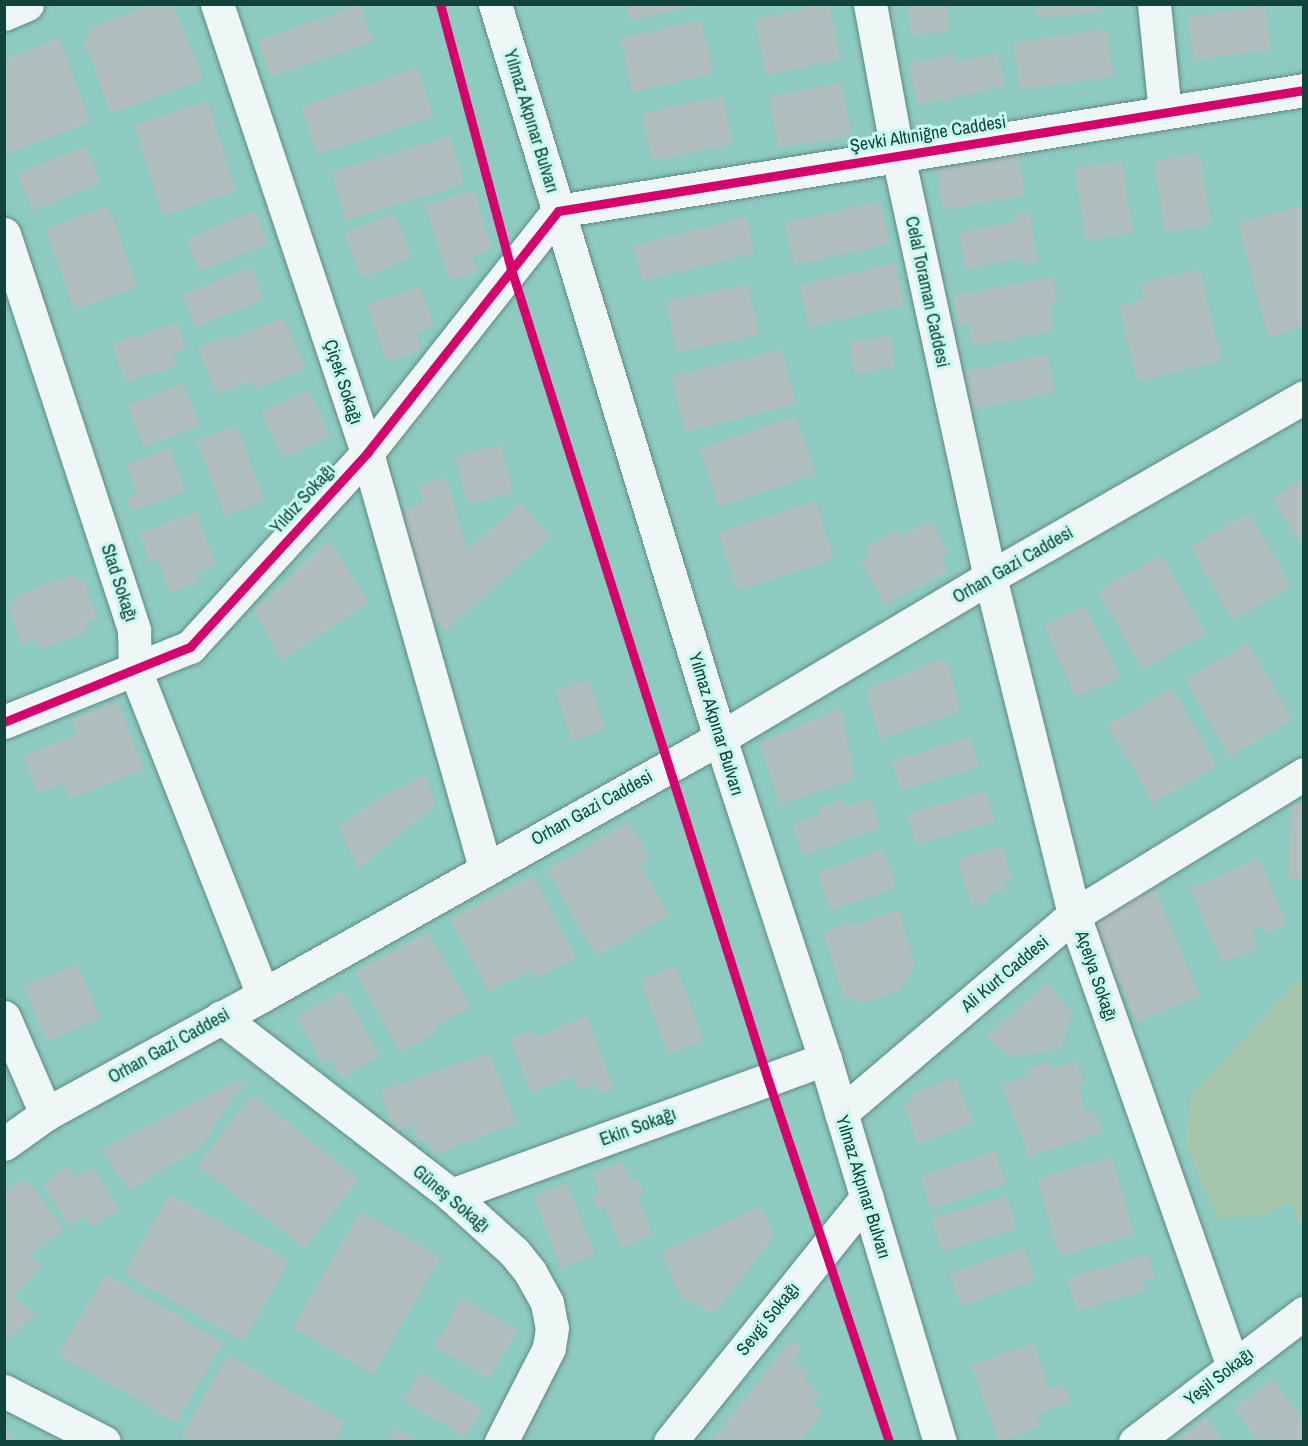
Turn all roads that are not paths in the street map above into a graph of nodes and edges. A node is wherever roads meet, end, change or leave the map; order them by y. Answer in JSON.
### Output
{"nodes":[{"id":1,"x":27,"y":4,"type":"edge"},
{"id":2,"x":217,"y":4,"type":"edge"},
{"id":3,"x":495,"y":4,"type":"edge"},
{"id":4,"x":870,"y":4,"type":"edge"},
{"id":5,"x":1154,"y":4,"type":"edge"},
{"id":6,"x":4,"y":14,"type":"edge"},
{"id":7,"x":1304,"y":90,"type":"edge"},
{"id":8,"x":1165,"y":112,"type":"junction"},
{"id":9,"x":898,"y":156,"type":"junction"},
{"id":10,"x":558,"y":211,"type":"junction"},
{"id":11,"x":4,"y":234,"type":"edge"},
{"id":12,"x":1304,"y":398,"type":"edge"},
{"id":13,"x":367,"y":453,"type":"junction"},
{"id":14,"x":990,"y":578,"type":"junction"},
{"id":15,"x":135,"y":670,"type":"junction"},
{"id":16,"x":4,"y":722,"type":"edge"},
{"id":17,"x":720,"y":738,"type":"junction"},
{"id":18,"x":1304,"y":774,"type":"edge"},
{"id":19,"x":485,"y":868,"type":"junction"},
{"id":20,"x":1074,"y":915,"type":"junction"},
{"id":21,"x":263,"y":996,"type":"junction"},
{"id":22,"x":4,"y":1017,"type":"edge"},
{"id":23,"x":221,"y":1017,"type":"junction"},
{"id":24,"x":825,"y":1059,"type":"junction"},
{"id":25,"x":841,"y":1113,"type":"junction"},
{"id":26,"x":46,"y":1114,"type":"junction"},
{"id":27,"x":4,"y":1144,"type":"edge"},
{"id":28,"x":451,"y":1195,"type":"junction"},
{"id":29,"x":867,"y":1197,"type":"junction"},
{"id":30,"x":1304,"y":1313,"type":"edge"},
{"id":31,"x":1233,"y":1365,"type":"junction"},
{"id":32,"x":4,"y":1391,"type":"edge"},
{"id":33,"x":104,"y":1442,"type":"edge"},
{"id":34,"x":501,"y":1442,"type":"edge"},
{"id":35,"x":670,"y":1442,"type":"edge"},
{"id":36,"x":940,"y":1442,"type":"edge"},
{"id":37,"x":1136,"y":1442,"type":"edge"}],
"edges":[{"from":1,"to":6,"type":"street"},
{"from":2,"to":13,"type":"street","name":"Çiçek Sokağı"},
{"from":3,"to":10,"type":"street","name":"Yılmaz Akpınar Bulvarı"},
{"from":4,"to":9,"type":"street","name":"Celal Toraman Caddesi"},
{"from":5,"to":8,"type":"street"},
{"from":7,"to":8,"type":"street","name":"Şevki Altıniğne Caddesi"},
{"from":8,"to":9,"type":"street","name":"Şevki Altıniğne Caddesi"},
{"from":9,"to":10,"type":"street","name":"Şevki Altıniğne Caddesi"},
{"from":9,"to":14,"type":"street","name":"Celal Toraman Caddesi"},
{"from":10,"to":13,"type":"street","name":"Yıldız Sokağı"},
{"from":10,"to":17,"type":"street","name":"Yılmaz Akpınar Bulvarı"},
{"from":11,"to":15,"type":"street","name":"Stad Sokağı"},
{"from":12,"to":14,"type":"street","name":"Orhan Gazi Caddesi"},
{"from":13,"to":15,"type":"street","name":"Yıldız Sokağı"},
{"from":13,"to":19,"type":"street","name":"Çiçek Sokağı"},
{"from":14,"to":17,"type":"street","name":"Orhan Gazi Caddesi"},
{"from":14,"to":20,"type":"street","name":"Açelya Sokağı"},
{"from":15,"to":16,"type":"street","name":"Yıldız Sokağı"},
{"from":15,"to":21,"type":"street","name":"Stad Sokağı"},
{"from":17,"to":19,"type":"street","name":"Orhan Gazi Caddesi"},
{"from":17,"to":24,"type":"street","name":"Yılmaz Akpınar Bulvarı"},
{"from":18,"to":20,"type":"street","name":"Ali Kurt Caddesi"},
{"from":19,"to":21,"type":"street","name":"Orhan Gazi Caddesi"},
{"from":20,"to":25,"type":"street","name":"Ali Kurt Caddesi"},
{"from":20,"to":31,"type":"street","name":"Açelya Sokağı"},
{"from":21,"to":23,"type":"street","name":"Orhan Gazi Caddesi"},
{"from":22,"to":26,"type":"street"},
{"from":23,"to":26,"type":"street","name":"Orhan Gazi Caddesi"},
{"from":23,"to":28,"type":"street","name":"Güneş Sokağı"},
{"from":24,"to":25,"type":"street","name":"Yılmaz Akpınar Bulvarı"},
{"from":24,"to":28,"type":"street","name":"Ekin Sokağı"},
{"from":25,"to":29,"type":"street","name":"Yılmaz Akpınar Bulvarı"},
{"from":26,"to":27,"type":"street","name":"Orhan Gazi Caddesi"},
{"from":28,"to":34,"type":"street","name":"Güneş Sokağı"},
{"from":29,"to":35,"type":"street","name":"Sevgi Sokağı"},
{"from":29,"to":36,"type":"street","name":"Yılmaz Akpınar Bulvarı"},
{"from":30,"to":31,"type":"street","name":"Yeşil Sokağı"},
{"from":31,"to":37,"type":"street","name":"Yeşil Sokağı"},
{"from":32,"to":33,"type":"street"}]}
